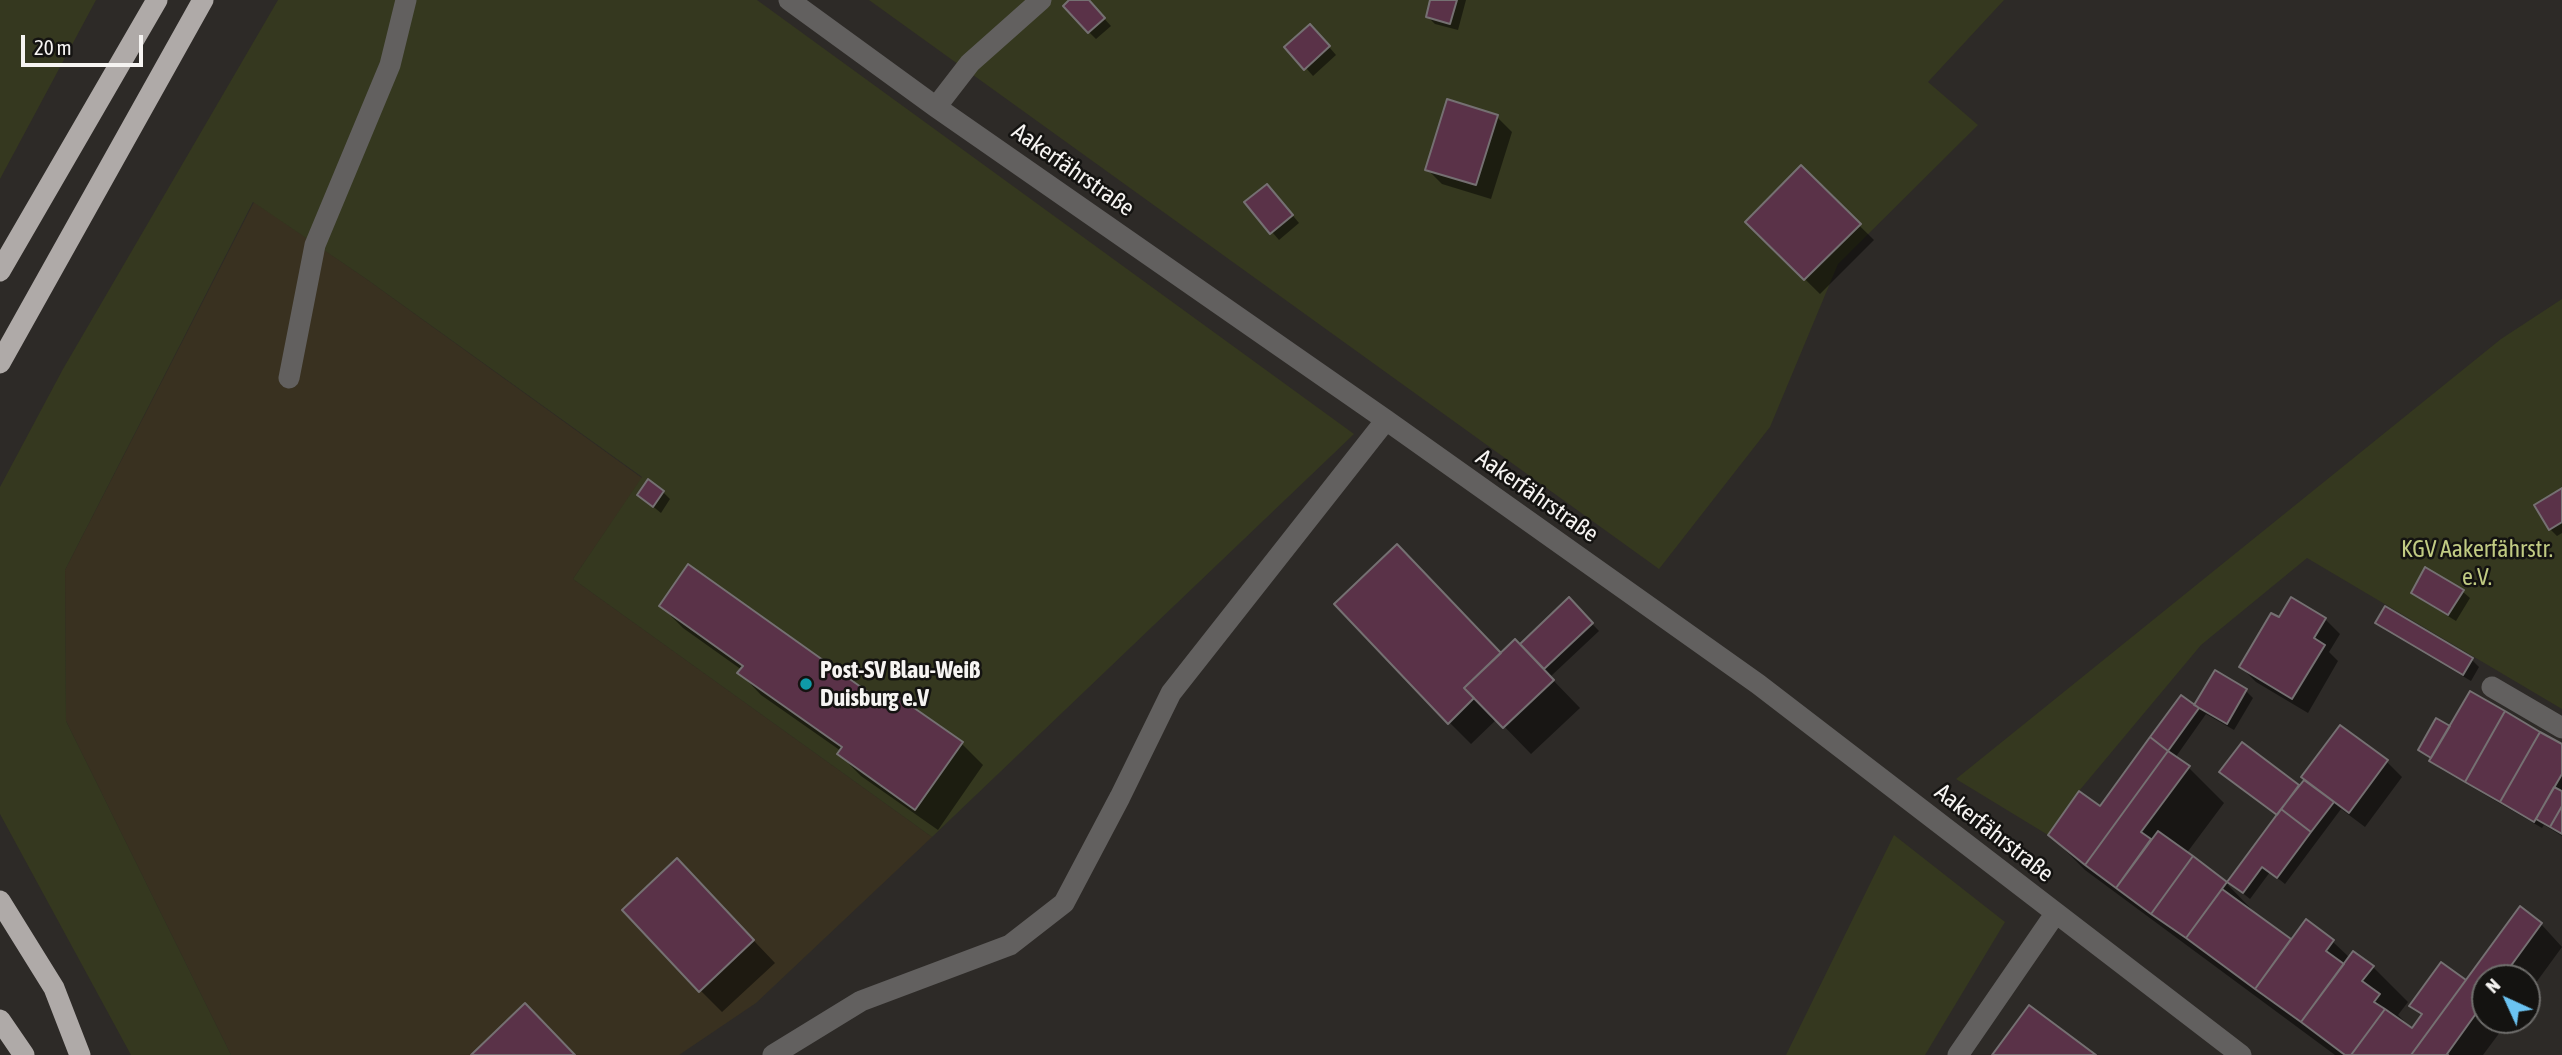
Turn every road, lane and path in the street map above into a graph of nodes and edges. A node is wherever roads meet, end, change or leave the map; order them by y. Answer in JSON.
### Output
{"nodes":[{"id":1,"x":157,"y":0,"type":"edge"},
{"id":2,"x":203,"y":0,"type":"edge"},
{"id":3,"x":406,"y":0,"type":"edge"},
{"id":4,"x":789,"y":0,"type":"edge"},
{"id":5,"x":1041,"y":0,"type":"edge"},
{"id":6,"x":936,"y":107,"type":"junction"},
{"id":7,"x":0,"y":271,"type":"edge"},
{"id":8,"x":0,"y":363,"type":"edge"},
{"id":9,"x":289,"y":378,"type":"dead end"},
{"id":10,"x":1386,"y":420,"type":"junction"},
{"id":11,"x":2491,"y":687,"type":"dead end"},
{"id":12,"x":2562,"y":728,"type":"edge"},
{"id":13,"x":0,"y":901,"type":"edge"},
{"id":14,"x":2055,"y":914,"type":"junction"},
{"id":15,"x":0,"y":1020,"type":"edge"},
{"id":16,"x":24,"y":1055,"type":"edge"},
{"id":17,"x":80,"y":1055,"type":"edge"},
{"id":18,"x":773,"y":1055,"type":"edge"},
{"id":19,"x":1958,"y":1055,"type":"edge"},
{"id":20,"x":2241,"y":1055,"type":"edge"}],
"edges":[{"from":1,"to":7,"type":"highway"},
{"from":2,"to":8,"type":"highway"},
{"from":3,"to":9,"type":"street"},
{"from":4,"to":6,"type":"street","name":"Aakerfährstraße"},
{"from":5,"to":6,"type":"street"},
{"from":6,"to":10,"type":"street","name":"Aakerfährstraße"},
{"from":10,"to":14,"type":"street","name":"Aakerfährstraße"},
{"from":10,"to":18,"type":"street"},
{"from":11,"to":12,"type":"street"},
{"from":13,"to":17,"type":"highway"},
{"from":14,"to":19,"type":"street"},
{"from":14,"to":20,"type":"street","name":"Aakerfährstraße"},
{"from":15,"to":16,"type":"highway"}]}
